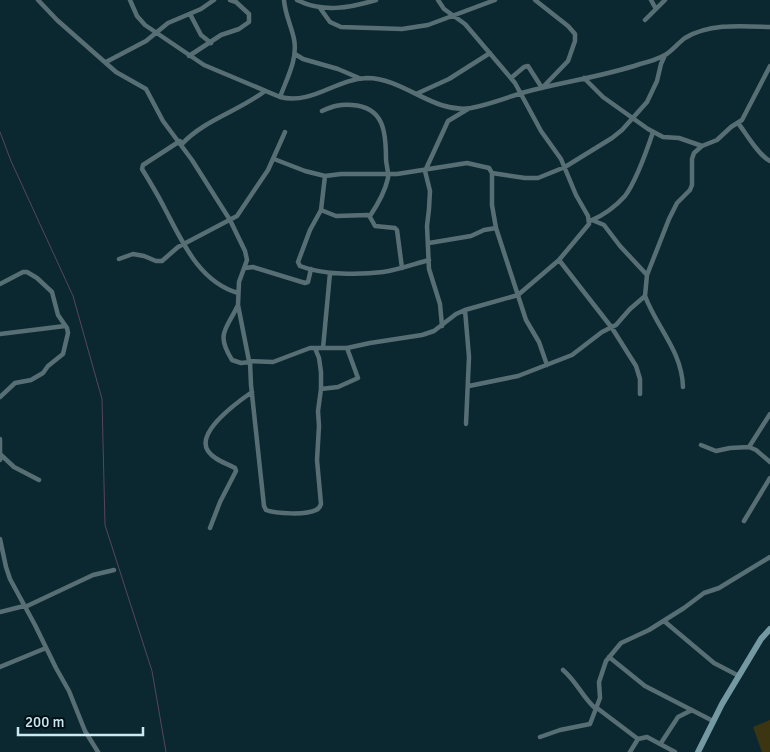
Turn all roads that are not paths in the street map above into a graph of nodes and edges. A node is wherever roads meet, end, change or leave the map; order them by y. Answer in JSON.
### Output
{"nodes":[{"id":1,"x":38,"y":0,"type":"edge"},
{"id":2,"x":130,"y":0,"type":"edge"},
{"id":3,"x":214,"y":0,"type":"edge"},
{"id":4,"x":230,"y":0,"type":"edge"},
{"id":5,"x":284,"y":0,"type":"edge"},
{"id":6,"x":297,"y":0,"type":"edge"},
{"id":7,"x":376,"y":0,"type":"edge"},
{"id":8,"x":438,"y":0,"type":"edge"},
{"id":9,"x":495,"y":0,"type":"edge"},
{"id":10,"x":535,"y":0,"type":"edge"},
{"id":11,"x":651,"y":0,"type":"edge"},
{"id":12,"x":665,"y":0,"type":"edge"},
{"id":13,"x":320,"y":8,"type":"junction"},
{"id":14,"x":656,"y":8,"type":"junction"},
{"id":15,"x":190,"y":14,"type":"junction"},
{"id":16,"x":454,"y":16,"type":"junction"},
{"id":17,"x":645,"y":20,"type":"dead end"},
{"id":18,"x":770,"y":27,"type":"edge"},
{"id":19,"x":157,"y":33,"type":"junction"},
{"id":20,"x":211,"y":43,"type":"junction"},
{"id":21,"x":490,"y":53,"type":"junction"},
{"id":22,"x":295,"y":54,"type":"junction"},
{"id":23,"x":665,"y":55,"type":"junction"},
{"id":24,"x":189,"y":56,"type":"junction"},
{"id":25,"x":106,"y":62,"type":"junction"},
{"id":26,"x":770,"y":66,"type":"edge"},
{"id":27,"x":511,"y":78,"type":"junction"},
{"id":28,"x":584,"y":78,"type":"junction"},
{"id":29,"x":359,"y":79,"type":"junction"},
{"id":30,"x":543,"y":88,"type":"junction"},
{"id":31,"x":265,"y":91,"type":"junction"},
{"id":32,"x":521,"y":93,"type":"junction"},
{"id":33,"x":416,"y":94,"type":"junction"},
{"id":34,"x":280,"y":97,"type":"junction"},
{"id":35,"x":469,"y":108,"type":"junction"},
{"id":36,"x":322,"y":111,"type":"dead end"},
{"id":37,"x":632,"y":119,"type":"junction"},
{"id":38,"x":738,"y":122,"type":"junction"},
{"id":39,"x":285,"y":132,"type":"dead end"},
{"id":40,"x":653,"y":132,"type":"junction"},
{"id":41,"x":181,"y":143,"type":"junction"},
{"id":42,"x":702,"y":146,"type":"junction"},
{"id":43,"x":274,"y":159,"type":"junction"},
{"id":44,"x":770,"y":161,"type":"edge"},
{"id":45,"x":565,"y":167,"type":"junction"},
{"id":46,"x":426,"y":171,"type":"junction"},
{"id":47,"x":492,"y":173,"type":"junction"},
{"id":48,"x":388,"y":174,"type":"junction"},
{"id":49,"x":325,"y":176,"type":"junction"},
{"id":50,"x":321,"y":210,"type":"junction"},
{"id":51,"x":370,"y":216,"type":"junction"},
{"id":52,"x":230,"y":220,"type":"junction"},
{"id":53,"x":591,"y":221,"type":"junction"},
{"id":54,"x":496,"y":228,"type":"junction"},
{"id":55,"x":429,"y":243,"type":"junction"},
{"id":56,"x":183,"y":245,"type":"junction"},
{"id":57,"x":119,"y":259,"type":"dead end"},
{"id":58,"x":429,"y":260,"type":"junction"},
{"id":59,"x":559,"y":260,"type":"junction"},
{"id":60,"x":245,"y":268,"type":"junction"},
{"id":61,"x":402,"y":268,"type":"junction"},
{"id":62,"x":311,"y":269,"type":"junction"},
{"id":63,"x":330,"y":273,"type":"junction"},
{"id":64,"x":647,"y":275,"type":"junction"},
{"id":65,"x":0,"y":284,"type":"edge"},
{"id":66,"x":238,"y":293,"type":"junction"},
{"id":67,"x":518,"y":295,"type":"junction"},
{"id":68,"x":646,"y":296,"type":"junction"},
{"id":69,"x":238,"y":305,"type":"junction"},
{"id":70,"x":465,"y":310,"type":"junction"},
{"id":71,"x":66,"y":326,"type":"junction"},
{"id":72,"x":442,"y":326,"type":"junction"},
{"id":73,"x":612,"y":328,"type":"junction"},
{"id":74,"x":0,"y":334,"type":"edge"},
{"id":75,"x":315,"y":348,"type":"junction"},
{"id":76,"x":323,"y":348,"type":"junction"},
{"id":77,"x":347,"y":348,"type":"junction"},
{"id":78,"x":250,"y":362,"type":"junction"},
{"id":79,"x":547,"y":365,"type":"junction"},
{"id":80,"x":469,"y":386,"type":"junction"},
{"id":81,"x":683,"y":387,"type":"dead end"},
{"id":82,"x":321,"y":389,"type":"junction"},
{"id":83,"x":252,"y":392,"type":"junction"},
{"id":84,"x":640,"y":394,"type":"dead end"},
{"id":85,"x":0,"y":396,"type":"edge"},
{"id":86,"x":770,"y":414,"type":"edge"},
{"id":87,"x":466,"y":424,"type":"dead end"},
{"id":88,"x":0,"y":439,"type":"edge"},
{"id":89,"x":701,"y":445,"type":"dead end"},
{"id":90,"x":749,"y":447,"type":"junction"},
{"id":91,"x":0,"y":454,"type":"edge"},
{"id":92,"x":0,"y":460,"type":"edge"},
{"id":93,"x":770,"y":462,"type":"edge"},
{"id":94,"x":770,"y":478,"type":"edge"},
{"id":95,"x":39,"y":480,"type":"dead end"},
{"id":96,"x":744,"y":521,"type":"dead end"},
{"id":97,"x":210,"y":528,"type":"dead end"},
{"id":98,"x":0,"y":539,"type":"edge"},
{"id":99,"x":770,"y":557,"type":"edge"},
{"id":100,"x":114,"y":570,"type":"dead end"},
{"id":101,"x":25,"y":606,"type":"junction"},
{"id":102,"x":0,"y":612,"type":"edge"},
{"id":103,"x":664,"y":621,"type":"junction"},
{"id":104,"x":770,"y":629,"type":"edge"},
{"id":105,"x":46,"y":648,"type":"junction"},
{"id":106,"x":610,"y":657,"type":"junction"},
{"id":107,"x":0,"y":667,"type":"edge"},
{"id":108,"x":563,"y":670,"type":"dead end"},
{"id":109,"x":739,"y":676,"type":"junction"},
{"id":110,"x":596,"y":709,"type":"junction"},
{"id":111,"x":692,"y":710,"type":"junction"},
{"id":112,"x":713,"y":721,"type":"junction"},
{"id":113,"x":540,"y":737,"type":"dead end"},
{"id":114,"x":638,"y":738,"type":"junction"},
{"id":115,"x":661,"y":743,"type":"junction"},
{"id":116,"x":98,"y":752,"type":"edge"},
{"id":117,"x":630,"y":752,"type":"edge"},
{"id":118,"x":674,"y":752,"type":"edge"},
{"id":119,"x":698,"y":752,"type":"edge"}],
"edges":[{"from":1,"to":25,"type":"street"},
{"from":2,"to":19,"type":"street"},
{"from":3,"to":15,"type":"street"},
{"from":4,"to":20,"type":"street"},
{"from":5,"to":22,"type":"street"},
{"from":6,"to":13,"type":"street"},
{"from":7,"to":13,"type":"street"},
{"from":8,"to":16,"type":"street"},
{"from":9,"to":16,"type":"street"},
{"from":10,"to":30,"type":"street"},
{"from":11,"to":14,"type":"street"},
{"from":12,"to":14,"type":"street"},
{"from":13,"to":16,"type":"street"},
{"from":14,"to":17,"type":"street"},
{"from":15,"to":19,"type":"street"},
{"from":15,"to":20,"type":"street"},
{"from":16,"to":21,"type":"street"},
{"from":18,"to":23,"type":"street"},
{"from":19,"to":24,"type":"street"},
{"from":19,"to":25,"type":"street"},
{"from":20,"to":24,"type":"street"},
{"from":21,"to":27,"type":"street"},
{"from":21,"to":33,"type":"street"},
{"from":22,"to":29,"type":"street"},
{"from":22,"to":34,"type":"street"},
{"from":23,"to":28,"type":"street"},
{"from":23,"to":37,"type":"street"},
{"from":24,"to":31,"type":"street"},
{"from":25,"to":41,"type":"street"},
{"from":26,"to":38,"type":"street"},
{"from":27,"to":30,"type":"street"},
{"from":27,"to":32,"type":"street"},
{"from":28,"to":30,"type":"street"},
{"from":28,"to":37,"type":"street"},
{"from":29,"to":33,"type":"street"},
{"from":29,"to":34,"type":"street"},
{"from":30,"to":32,"type":"street"},
{"from":31,"to":34,"type":"street"},
{"from":31,"to":41,"type":"street"},
{"from":32,"to":35,"type":"street"},
{"from":32,"to":45,"type":"street"},
{"from":33,"to":35,"type":"street"},
{"from":35,"to":46,"type":"street"},
{"from":36,"to":48,"type":"street"},
{"from":37,"to":40,"type":"street"},
{"from":37,"to":45,"type":"street"},
{"from":38,"to":42,"type":"street"},
{"from":38,"to":44,"type":"street"},
{"from":39,"to":43,"type":"street"},
{"from":40,"to":42,"type":"street"},
{"from":40,"to":53,"type":"street"},
{"from":41,"to":52,"type":"street"},
{"from":41,"to":56,"type":"street"},
{"from":42,"to":64,"type":"street"},
{"from":43,"to":49,"type":"street"},
{"from":43,"to":52,"type":"street"},
{"from":45,"to":47,"type":"street"},
{"from":45,"to":53,"type":"street"},
{"from":46,"to":47,"type":"street"},
{"from":46,"to":48,"type":"street"},
{"from":46,"to":55,"type":"street"},
{"from":47,"to":54,"type":"street"},
{"from":48,"to":49,"type":"street"},
{"from":48,"to":51,"type":"street"},
{"from":49,"to":50,"type":"street"},
{"from":50,"to":51,"type":"street"},
{"from":50,"to":62,"type":"street"},
{"from":51,"to":61,"type":"street"},
{"from":52,"to":56,"type":"street"},
{"from":52,"to":60,"type":"street"},
{"from":53,"to":59,"type":"street"},
{"from":53,"to":64,"type":"street"},
{"from":54,"to":55,"type":"street"},
{"from":54,"to":67,"type":"street"},
{"from":55,"to":58,"type":"street"},
{"from":56,"to":57,"type":"street"},
{"from":56,"to":66,"type":"street"},
{"from":58,"to":61,"type":"street"},
{"from":58,"to":72,"type":"street"},
{"from":59,"to":67,"type":"street"},
{"from":59,"to":73,"type":"street"},
{"from":60,"to":62,"type":"street"},
{"from":60,"to":66,"type":"street"},
{"from":61,"to":63,"type":"street"},
{"from":62,"to":63,"type":"street"},
{"from":63,"to":76,"type":"street"},
{"from":64,"to":68,"type":"street"},
{"from":65,"to":71,"type":"street"},
{"from":66,"to":69,"type":"street"},
{"from":67,"to":70,"type":"street"},
{"from":67,"to":79,"type":"street"},
{"from":68,"to":73,"type":"street"},
{"from":68,"to":81,"type":"street"},
{"from":69,"to":78,"type":"street"},
{"from":69,"to":78,"type":"street"},
{"from":70,"to":72,"type":"street"},
{"from":70,"to":80,"type":"street"},
{"from":71,"to":74,"type":"street"},
{"from":71,"to":85,"type":"street"},
{"from":72,"to":77,"type":"street"},
{"from":73,"to":79,"type":"street"},
{"from":73,"to":84,"type":"street"},
{"from":75,"to":76,"type":"street"},
{"from":75,"to":78,"type":"street"},
{"from":75,"to":82,"type":"street"},
{"from":76,"to":77,"type":"street"},
{"from":77,"to":82,"type":"street"},
{"from":78,"to":83,"type":"street"},
{"from":79,"to":80,"type":"street"},
{"from":80,"to":87,"type":"street"},
{"from":82,"to":83,"type":"street"},
{"from":83,"to":97,"type":"street"},
{"from":86,"to":90,"type":"street"},
{"from":88,"to":91,"type":"street"},
{"from":89,"to":90,"type":"street"},
{"from":90,"to":93,"type":"street"},
{"from":91,"to":92,"type":"street"},
{"from":91,"to":95,"type":"street"},
{"from":94,"to":96,"type":"street"},
{"from":98,"to":101,"type":"street"},
{"from":99,"to":103,"type":"street"},
{"from":100,"to":101,"type":"street"},
{"from":101,"to":102,"type":"street"},
{"from":101,"to":105,"type":"street"},
{"from":103,"to":106,"type":"street"},
{"from":103,"to":109,"type":"street"},
{"from":104,"to":109,"type":"main road"},
{"from":105,"to":107,"type":"street"},
{"from":105,"to":116,"type":"street"},
{"from":106,"to":110,"type":"street"},
{"from":106,"to":111,"type":"street"},
{"from":108,"to":110,"type":"street"},
{"from":109,"to":112,"type":"main road"},
{"from":110,"to":113,"type":"street"},
{"from":110,"to":114,"type":"street"},
{"from":111,"to":112,"type":"street"},
{"from":111,"to":115,"type":"street"},
{"from":112,"to":119,"type":"main road"},
{"from":114,"to":115,"type":"street"},
{"from":114,"to":117,"type":"street"},
{"from":115,"to":118,"type":"street"}]}
